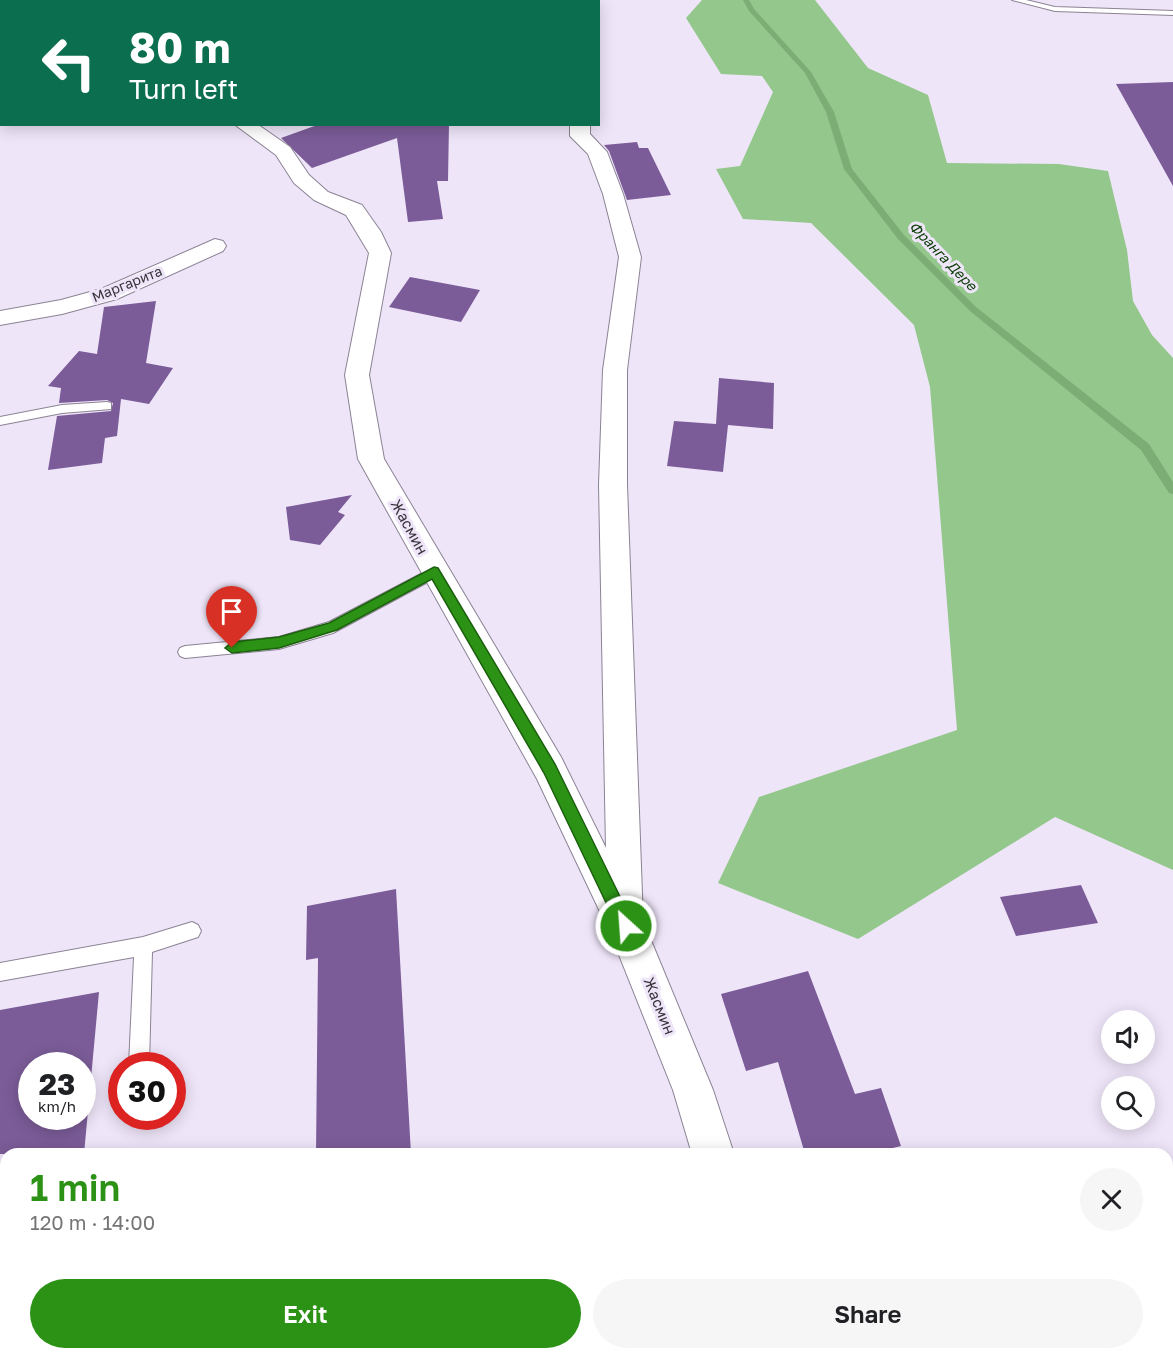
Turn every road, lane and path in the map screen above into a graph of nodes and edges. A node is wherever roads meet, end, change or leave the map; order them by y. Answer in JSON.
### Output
{"nodes":[{"id":1,"x":1016,"y":0,"type":"edge"},
{"id":2,"x":1173,"y":13,"type":"edge"},
{"id":3,"x":246,"y":126,"type":"edge"},
{"id":4,"x":580,"y":126,"type":"edge"},
{"id":5,"x":215,"y":246,"type":"dead end"},
{"id":6,"x":0,"y":318,"type":"edge"},
{"id":7,"x":107,"y":406,"type":"dead end"},
{"id":8,"x":0,"y":421,"type":"edge"},
{"id":9,"x":434,"y":572,"type":"junction"},
{"id":10,"x":185,"y":652,"type":"dead end"},
{"id":11,"x":626,"y":926,"type":"junction"},
{"id":12,"x":192,"y":931,"type":"dead end"},
{"id":13,"x":143,"y":946,"type":"junction"},
{"id":14,"x":0,"y":972,"type":"edge"},
{"id":15,"x":139,"y":1052,"type":"edge"},
{"id":16,"x":711,"y":1148,"type":"edge"}],
"edges":[{"from":1,"to":2,"type":"lane"},
{"from":3,"to":9,"type":"street","name":"Жасмин"},
{"from":4,"to":11,"type":"street"},
{"from":5,"to":6,"type":"street","name":"Маргарита"},
{"from":7,"to":8,"type":"lane"},
{"from":9,"to":10,"type":"lane"},
{"from":9,"to":11,"type":"street","name":"Жасмин"},
{"from":11,"to":16,"type":"street","name":"Жасмин"},
{"from":12,"to":13,"type":"lane"},
{"from":13,"to":14,"type":"lane"},
{"from":13,"to":15,"type":"lane"}]}
